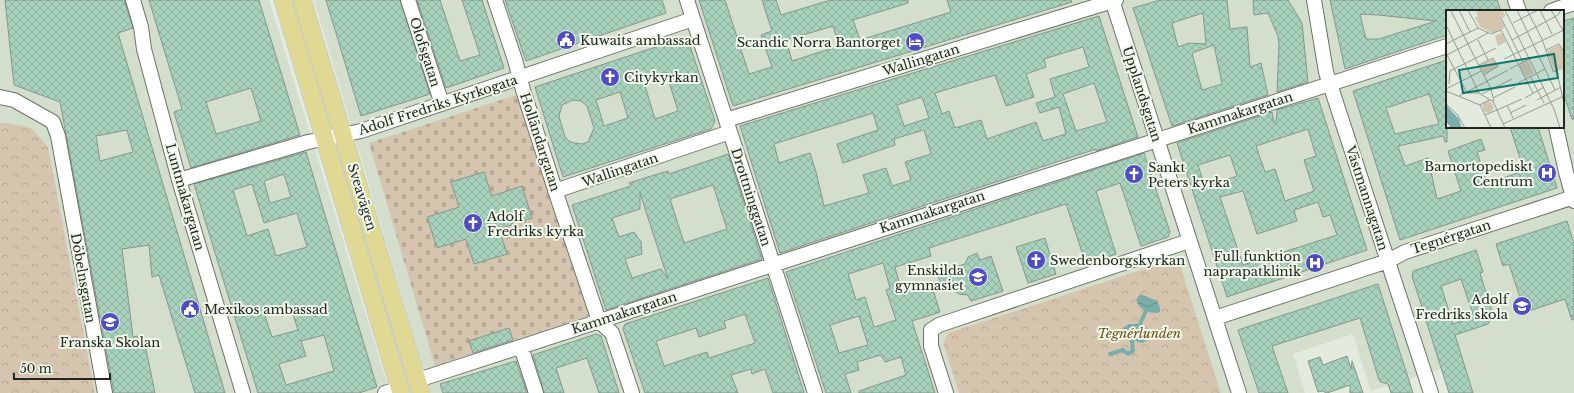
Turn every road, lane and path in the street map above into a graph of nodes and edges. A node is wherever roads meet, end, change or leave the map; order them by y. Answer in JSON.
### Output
{"nodes":[{"id":1,"x":133,"y":0,"type":"edge"},
{"id":2,"x":283,"y":0,"type":"edge"},
{"id":3,"x":302,"y":0,"type":"edge"},
{"id":4,"x":408,"y":0,"type":"edge"},
{"id":5,"x":495,"y":0,"type":"edge"},
{"id":6,"x":687,"y":0,"type":"edge"},
{"id":7,"x":1113,"y":0,"type":"edge"},
{"id":8,"x":1314,"y":0,"type":"edge"},
{"id":9,"x":1574,"y":3,"type":"edge"},
{"id":10,"x":1554,"y":10,"type":"edge"},
{"id":11,"x":693,"y":19,"type":"junction"},
{"id":12,"x":1446,"y":46,"type":"edge"},
{"id":13,"x":520,"y":78,"type":"junction"},
{"id":14,"x":1330,"y":84,"type":"junction"},
{"id":15,"x":0,"y":97,"type":"edge"},
{"id":16,"x":0,"y":102,"type":"edge"},
{"id":17,"x":442,"y":104,"type":"junction"},
{"id":18,"x":42,"y":116,"type":"junction"},
{"id":19,"x":728,"y":126,"type":"junction"},
{"id":20,"x":1556,"y":128,"type":"edge"},
{"id":21,"x":1556,"y":128,"type":"edge"},
{"id":22,"x":343,"y":136,"type":"junction"},
{"id":23,"x":325,"y":138,"type":"junction"},
{"id":24,"x":1157,"y":139,"type":"junction"},
{"id":25,"x":1574,"y":167,"type":"edge"},
{"id":26,"x":179,"y":180,"type":"junction"},
{"id":27,"x":556,"y":191,"type":"junction"},
{"id":28,"x":1574,"y":198,"type":"edge"},
{"id":29,"x":1189,"y":241,"type":"junction"},
{"id":30,"x":1388,"y":261,"type":"junction"},
{"id":31,"x":773,"y":263,"type":"junction"},
{"id":32,"x":1215,"y":318,"type":"junction"},
{"id":33,"x":599,"y":321,"type":"junction"},
{"id":34,"x":521,"y":347,"type":"junction"},
{"id":35,"x":419,"y":386,"type":"edge"},
{"id":36,"x":395,"y":391,"type":"edge"},
{"id":37,"x":104,"y":393,"type":"edge"},
{"id":38,"x":243,"y":393,"type":"edge"},
{"id":39,"x":536,"y":393,"type":"edge"},
{"id":40,"x":632,"y":393,"type":"edge"},
{"id":41,"x":815,"y":393,"type":"edge"},
{"id":42,"x":946,"y":393,"type":"edge"},
{"id":43,"x":1239,"y":393,"type":"edge"},
{"id":44,"x":1431,"y":393,"type":"edge"}],
"edges":[{"from":1,"to":26,"type":"street","name":"Luntmakargatan"},
{"from":2,"to":23,"type":"main road","name":"Sveavägen"},
{"from":3,"to":22,"type":"main road","name":"Sveavägen"},
{"from":4,"to":17,"type":"street","name":"Olofsgatan"},
{"from":5,"to":13,"type":"street","name":"Holländargatan"},
{"from":6,"to":11,"type":"street","name":"Drottninggatan"},
{"from":7,"to":19,"type":"street","name":"Wallingatan"},
{"from":7,"to":24,"type":"street","name":"Upplandsgatan"},
{"from":8,"to":14,"type":"street","name":"Västmannagatan"},
{"from":9,"to":10,"type":"street"},
{"from":11,"to":13,"type":"street","name":"Adolf Fredriks Kyrkogata"},
{"from":11,"to":19,"type":"street","name":"Drottninggatan"},
{"from":12,"to":14,"type":"street","name":"Kammakargatan"},
{"from":13,"to":17,"type":"street","name":"Adolf Fredriks Kyrkogata"},
{"from":13,"to":27,"type":"street","name":"Holländargatan"},
{"from":14,"to":24,"type":"street","name":"Kammakargatan"},
{"from":14,"to":30,"type":"street","name":"Västmannagatan"},
{"from":15,"to":18,"type":"street","name":"Döbelnsgatan"},
{"from":16,"to":18,"type":"street"},
{"from":17,"to":22,"type":"street","name":"Adolf Fredriks Kyrkogata"},
{"from":18,"to":37,"type":"street","name":"Döbelnsgatan"},
{"from":19,"to":27,"type":"street","name":"Wallingatan"},
{"from":19,"to":31,"type":"street","name":"Drottninggatan"},
{"from":20,"to":25,"type":"street"},
{"from":21,"to":28,"type":"street"},
{"from":22,"to":23,"type":"street","name":"Adolf Fredriks Kyrkogata"},
{"from":22,"to":35,"type":"main road","name":"Sveavägen"},
{"from":23,"to":26,"type":"street","name":"Adolf Fredriks Kyrkogata"},
{"from":23,"to":36,"type":"main road","name":"Sveavägen"},
{"from":24,"to":29,"type":"street","name":"Upplandsgatan"},
{"from":24,"to":31,"type":"street","name":"Kammakargatan"},
{"from":26,"to":38,"type":"street","name":"Luntmakargatan"},
{"from":27,"to":33,"type":"street","name":"Holländargatan"},
{"from":28,"to":30,"type":"street","name":"Tegnérgatan"},
{"from":29,"to":32,"type":"street","name":"Upplandsgatan"},
{"from":29,"to":42,"type":"street"},
{"from":30,"to":32,"type":"street","name":"Tegnérgatan"},
{"from":30,"to":44,"type":"street","name":"Västmannagatan"},
{"from":31,"to":33,"type":"street","name":"Kammakargatan"},
{"from":31,"to":41,"type":"street","name":"Drottninggatan"},
{"from":32,"to":43,"type":"street","name":"Upplandsgatan"},
{"from":33,"to":34,"type":"street","name":"Kammakargatan"},
{"from":33,"to":40,"type":"street","name":"Holländargatan"},
{"from":34,"to":35,"type":"street","name":"Kammakargatan"},
{"from":34,"to":39,"type":"street"}]}
